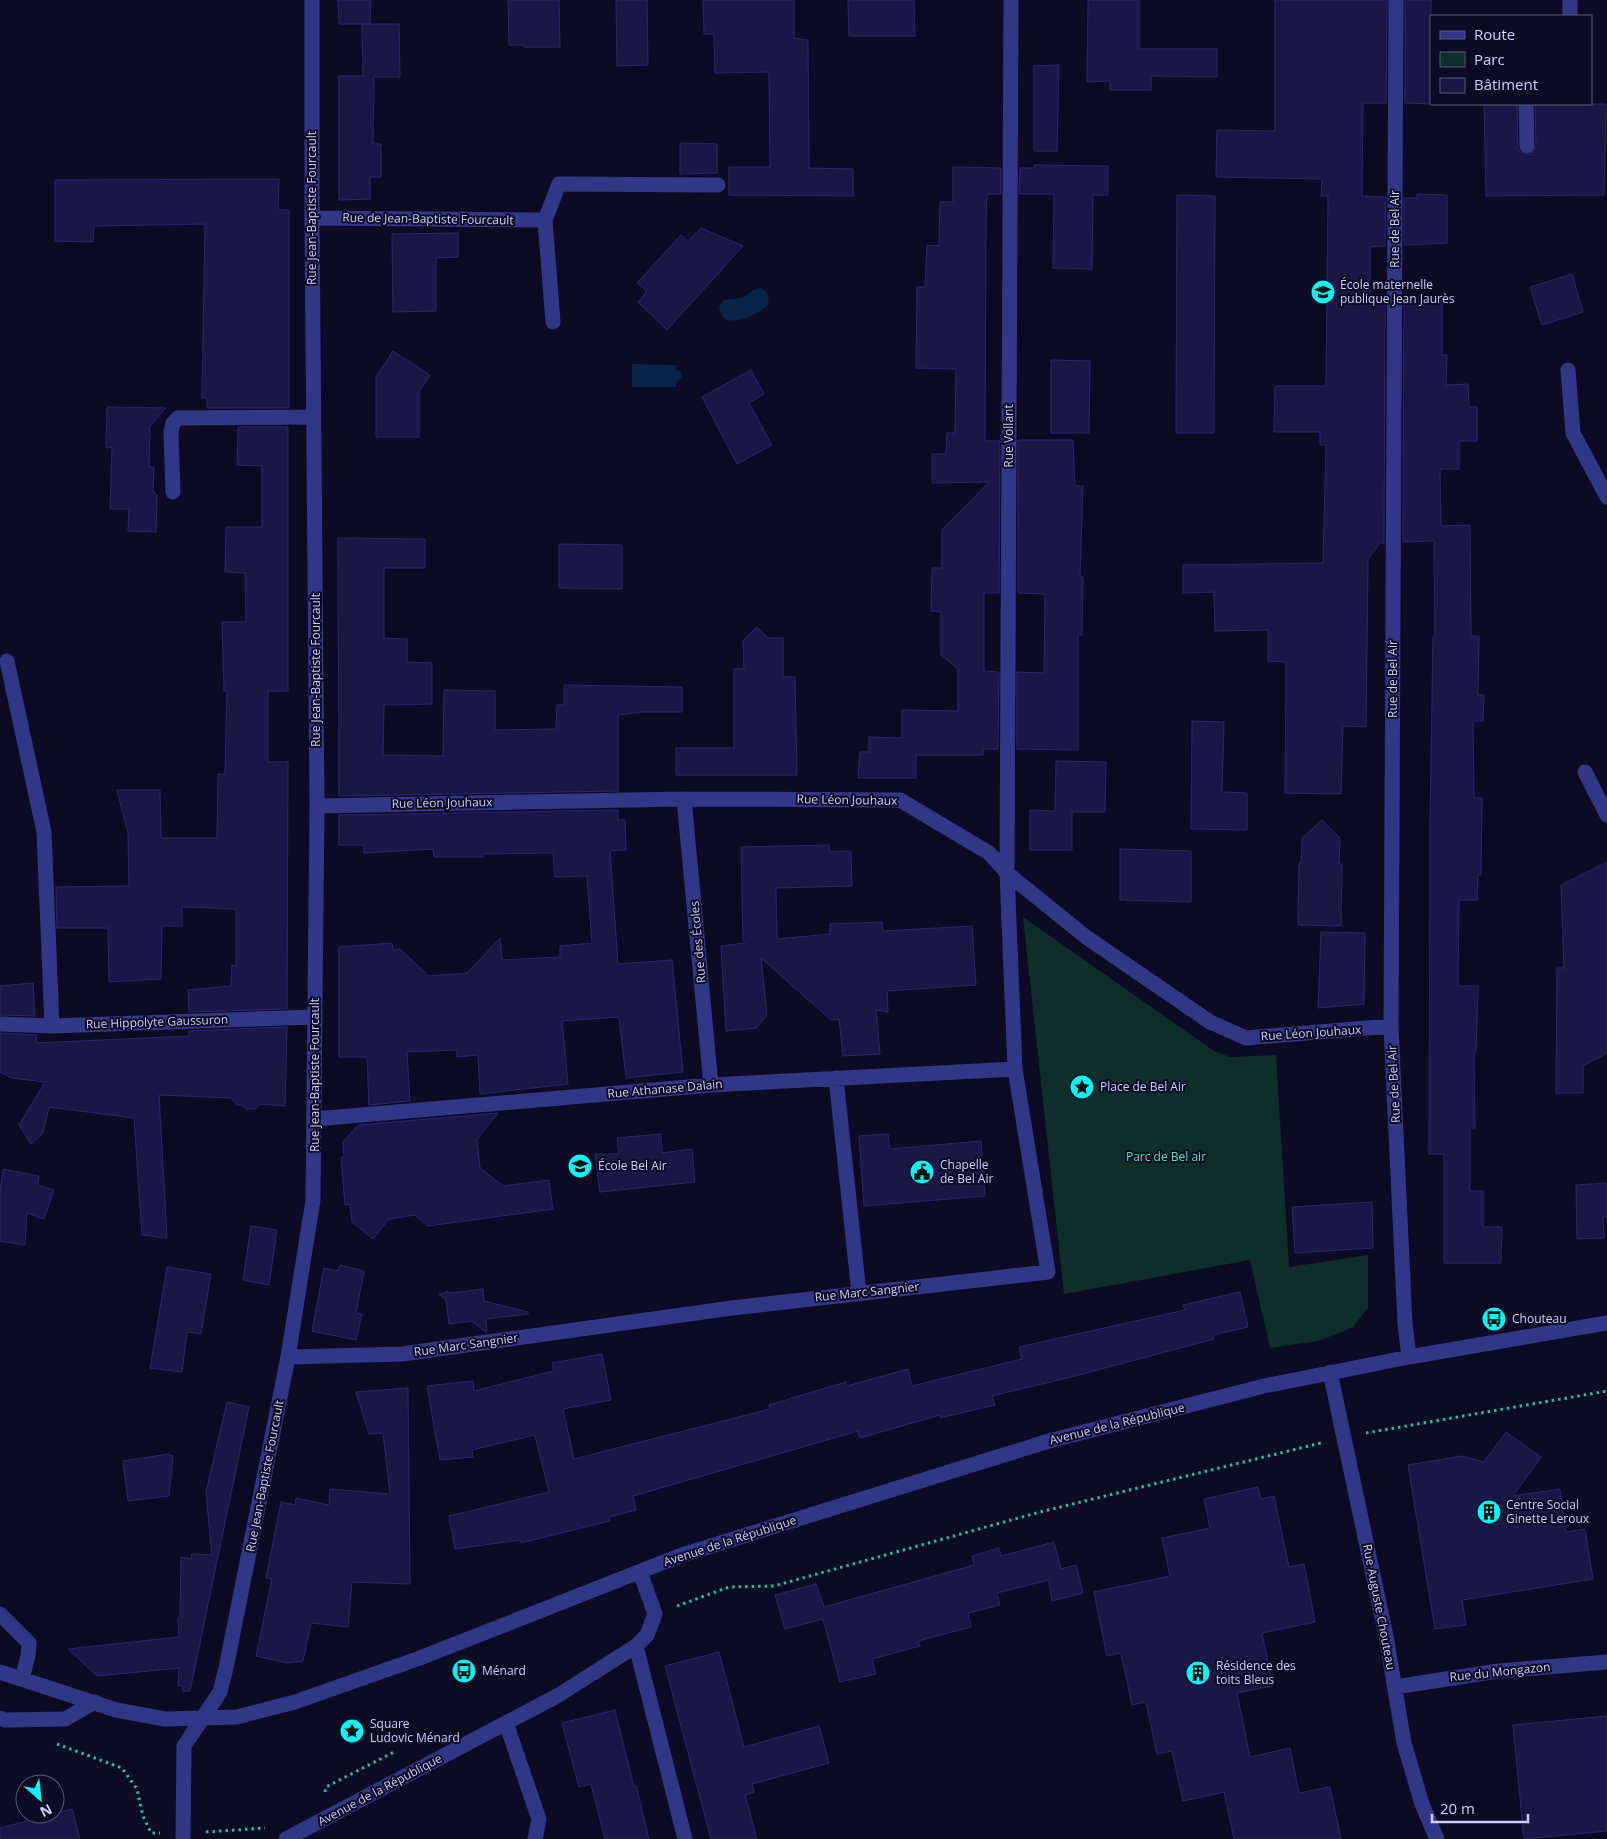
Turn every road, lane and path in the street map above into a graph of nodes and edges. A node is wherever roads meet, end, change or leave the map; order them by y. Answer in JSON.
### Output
{"nodes":[{"id":1,"x":312,"y":0,"type":"edge"},
{"id":2,"x":1011,"y":0,"type":"edge"},
{"id":3,"x":1396,"y":0,"type":"edge"},
{"id":4,"x":1570,"y":0,"type":"edge"},
{"id":5,"x":1570,"y":15,"type":"edge"},
{"id":6,"x":1526,"y":105,"type":"edge"},
{"id":7,"x":1527,"y":146,"type":"dead end"},
{"id":8,"x":718,"y":185,"type":"dead end"},
{"id":9,"x":312,"y":218,"type":"junction"},
{"id":10,"x":545,"y":220,"type":"junction"},
{"id":11,"x":553,"y":322,"type":"dead end"},
{"id":12,"x":1568,"y":370,"type":"dead end"},
{"id":13,"x":314,"y":416,"type":"junction"},
{"id":14,"x":173,"y":492,"type":"dead end"},
{"id":15,"x":1607,"y":497,"type":"edge"},
{"id":16,"x":7,"y":661,"type":"dead end"},
{"id":17,"x":1585,"y":772,"type":"dead end"},
{"id":18,"x":684,"y":799,"type":"junction"},
{"id":19,"x":317,"y":806,"type":"junction"},
{"id":20,"x":1607,"y":814,"type":"edge"},
{"id":21,"x":1007,"y":873,"type":"junction"},
{"id":22,"x":315,"y":1017,"type":"junction"},
{"id":23,"x":0,"y":1024,"type":"edge"},
{"id":24,"x":52,"y":1026,"type":"junction"},
{"id":25,"x":1391,"y":1026,"type":"junction"},
{"id":26,"x":1015,"y":1069,"type":"junction"},
{"id":27,"x":836,"y":1078,"type":"junction"},
{"id":28,"x":712,"y":1085,"type":"junction"},
{"id":29,"x":315,"y":1119,"type":"junction"},
{"id":30,"x":859,"y":1293,"type":"junction"},
{"id":31,"x":1607,"y":1323,"type":"edge"},
{"id":32,"x":288,"y":1357,"type":"junction"},
{"id":33,"x":1409,"y":1357,"type":"junction"},
{"id":34,"x":1330,"y":1372,"type":"junction"},
{"id":35,"x":1607,"y":1391,"type":"edge"},
{"id":36,"x":1344,"y":1437,"type":"junction"},
{"id":37,"x":640,"y":1572,"type":"junction"},
{"id":38,"x":774,"y":1586,"type":"dead end"},
{"id":39,"x":0,"y":1614,"type":"edge"},
{"id":40,"x":636,"y":1646,"type":"junction"},
{"id":41,"x":1607,"y":1662,"type":"edge"},
{"id":42,"x":0,"y":1672,"type":"edge"},
{"id":43,"x":22,"y":1679,"type":"junction"},
{"id":44,"x":1395,"y":1688,"type":"junction"},
{"id":45,"x":95,"y":1702,"type":"junction"},
{"id":46,"x":2,"y":1719,"type":"edge"},
{"id":47,"x":202,"y":1719,"type":"junction"},
{"id":48,"x":506,"y":1722,"type":"junction"},
{"id":49,"x":49,"y":1742,"type":"dead end"},
{"id":50,"x":183,"y":1836,"type":"edge"},
{"id":51,"x":286,"y":1839,"type":"edge"},
{"id":52,"x":536,"y":1839,"type":"edge"},
{"id":53,"x":685,"y":1839,"type":"edge"},
{"id":54,"x":1437,"y":1839,"type":"edge"}],
"edges":[{"from":1,"to":9,"type":"street","name":"Rue Jean-Baptiste Fourcault"},
{"from":2,"to":21,"type":"street","name":"Rue Vollant"},
{"from":3,"to":25,"type":"street","name":"Rue de Bel Air"},
{"from":4,"to":5,"type":"street"},
{"from":6,"to":7,"type":"street"},
{"from":8,"to":10,"type":"street"},
{"from":9,"to":10,"type":"street","name":"Rue de Jean-Baptiste Fourcault"},
{"from":9,"to":13,"type":"street","name":"Rue Jean-Baptiste Fourcault"},
{"from":10,"to":11,"type":"street"},
{"from":12,"to":15,"type":"street"},
{"from":13,"to":14,"type":"street"},
{"from":13,"to":19,"type":"street","name":"Rue Jean-Baptiste Fourcault"},
{"from":16,"to":24,"type":"street"},
{"from":17,"to":20,"type":"street"},
{"from":18,"to":19,"type":"street","name":"Rue Léon Jouhaux"},
{"from":18,"to":21,"type":"street","name":"Rue Léon Jouhaux"},
{"from":18,"to":28,"type":"street","name":"Rue des Écoles"},
{"from":19,"to":22,"type":"street","name":"Rue Jean-Baptiste Fourcault"},
{"from":21,"to":25,"type":"street","name":"Rue Léon Jouhaux"},
{"from":21,"to":26,"type":"street","name":"Rue Marc Sangnier"},
{"from":22,"to":24,"type":"street","name":"Rue Hippolyte Gaussuron"},
{"from":22,"to":29,"type":"street","name":"Rue Jean-Baptiste Fourcault"},
{"from":23,"to":24,"type":"street","name":"Rue Hippolyte Gaussuron"},
{"from":25,"to":33,"type":"street","name":"Rue de Bel Air"},
{"from":26,"to":27,"type":"street","name":"Rue Athanase Dalain"},
{"from":26,"to":30,"type":"street","name":"Rue Marc Sangnier"},
{"from":27,"to":28,"type":"street","name":"Rue Athanase Dalain"},
{"from":27,"to":30,"type":"street"},
{"from":28,"to":29,"type":"street","name":"Rue Athanase Dalain"},
{"from":29,"to":32,"type":"street","name":"Rue Jean-Baptiste Fourcault"},
{"from":30,"to":32,"type":"street","name":"Rue Marc Sangnier"},
{"from":31,"to":33,"type":"street","name":"Avenue de la République"},
{"from":32,"to":47,"type":"street","name":"Rue Jean-Baptiste Fourcault"},
{"from":33,"to":34,"type":"street","name":"Avenue de la République"},
{"from":34,"to":36,"type":"street","name":"Rue Auguste Chouteau"},
{"from":34,"to":37,"type":"street","name":"Avenue de la République"},
{"from":35,"to":36,"type":"path"},
{"from":36,"to":38,"type":"path"},
{"from":36,"to":44,"type":"street","name":"Rue Auguste Chouteau"},
{"from":37,"to":40,"type":"street","name":"Avenue de la République"},
{"from":37,"to":47,"type":"street","name":"Avenue de la République"},
{"from":39,"to":43,"type":"street"},
{"from":40,"to":48,"type":"street","name":"Avenue de la République"},
{"from":40,"to":53,"type":"street"},
{"from":41,"to":44,"type":"street","name":"Rue du Mongazon"},
{"from":42,"to":43,"type":"street","name":"Avenue de la République"},
{"from":43,"to":45,"type":"street","name":"Avenue de la République"},
{"from":44,"to":54,"type":"street","name":"Rue Auguste Chouteau"},
{"from":45,"to":46,"type":"street"},
{"from":45,"to":47,"type":"street","name":"Avenue de la République"},
{"from":47,"to":50,"type":"street","name":"Rue Jean-Baptiste Fourcault"},
{"from":48,"to":51,"type":"street","name":"Avenue de la République"},
{"from":48,"to":52,"type":"street"},
{"from":49,"to":50,"type":"path"}]}
